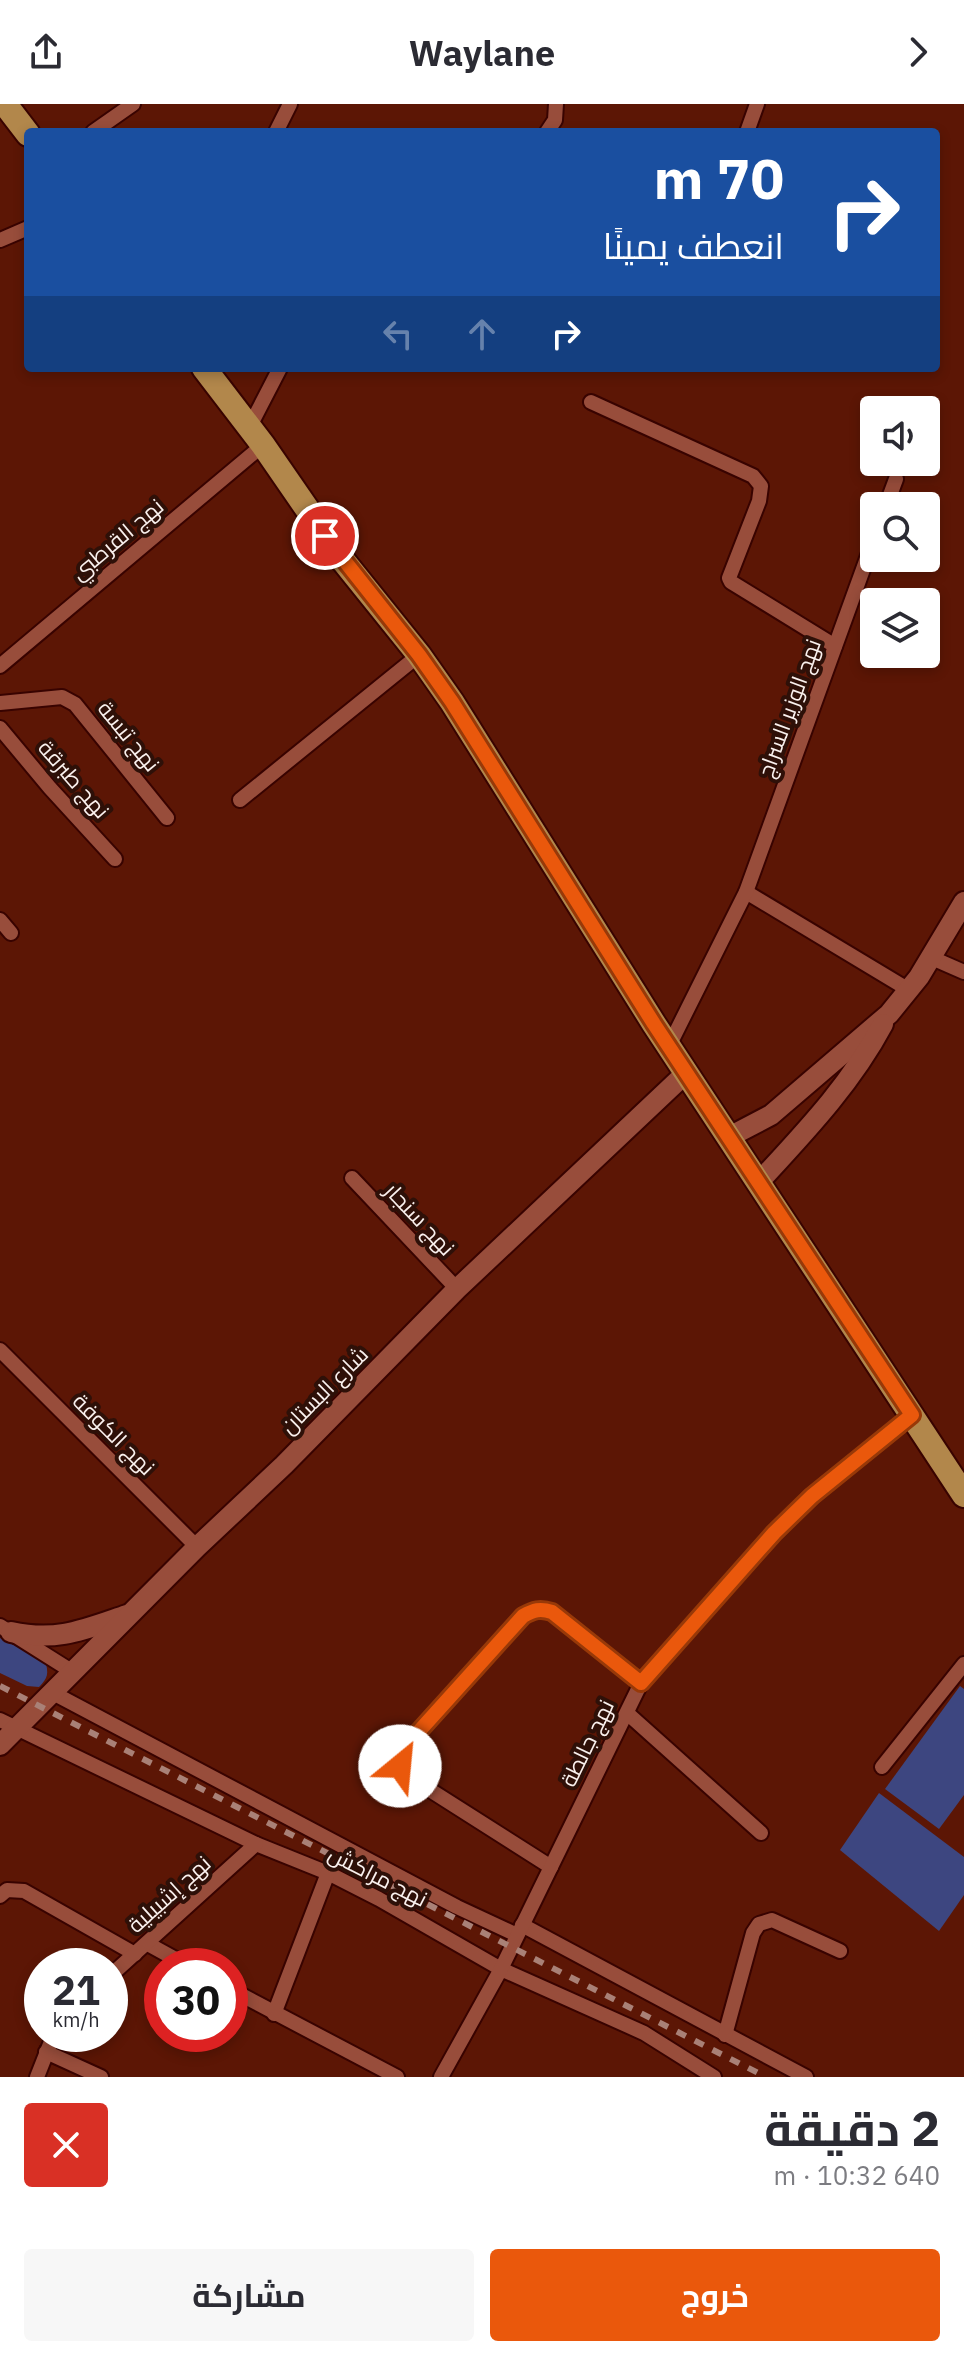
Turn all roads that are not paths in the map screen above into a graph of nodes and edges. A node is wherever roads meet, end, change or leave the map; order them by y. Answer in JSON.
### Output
{"nodes":[{"id":1,"x":5,"y":104,"type":"edge"},
{"id":2,"x":133,"y":104,"type":"edge"},
{"id":3,"x":290,"y":104,"type":"edge"},
{"id":4,"x":556,"y":104,"type":"edge"},
{"id":5,"x":757,"y":104,"type":"edge"},
{"id":6,"x":99,"y":128,"type":"edge"},
{"id":7,"x":278,"y":128,"type":"edge"},
{"id":8,"x":550,"y":128,"type":"edge"},
{"id":9,"x":748,"y":128,"type":"edge"},
{"id":10,"x":24,"y":129,"type":"edge"},
{"id":11,"x":24,"y":230,"type":"edge"},
{"id":12,"x":0,"y":240,"type":"edge"},
{"id":13,"x":207,"y":372,"type":"edge"},
{"id":14,"x":279,"y":372,"type":"edge"},
{"id":15,"x":591,"y":402,"type":"dead end"},
{"id":16,"x":256,"y":437,"type":"junction"},
{"id":17,"x":896,"y":479,"type":"dead end"},
{"id":18,"x":891,"y":492,"type":"edge"},
{"id":19,"x":862,"y":572,"type":"edge"},
{"id":20,"x":835,"y":646,"type":"junction"},
{"id":21,"x":419,"y":655,"type":"junction"},
{"id":22,"x":0,"y":666,"type":"edge"},
{"id":23,"x":0,"y":703,"type":"edge"},
{"id":24,"x":0,"y":728,"type":"edge"},
{"id":25,"x":240,"y":800,"type":"dead end"},
{"id":26,"x":167,"y":818,"type":"dead end"},
{"id":27,"x":115,"y":859,"type":"dead end"},
{"id":28,"x":746,"y":892,"type":"junction"},
{"id":29,"x":964,"y":902,"type":"edge"},
{"id":30,"x":0,"y":920,"type":"edge"},
{"id":31,"x":11,"y":933,"type":"dead end"},
{"id":32,"x":932,"y":958,"type":"junction"},
{"id":33,"x":964,"y":972,"type":"edge"},
{"id":34,"x":909,"y":990,"type":"junction"},
{"id":35,"x":889,"y":1014,"type":"junction"},
{"id":36,"x":669,"y":1046,"type":"junction"},
{"id":37,"x":686,"y":1073,"type":"junction"},
{"id":38,"x":729,"y":1137,"type":"junction"},
{"id":39,"x":352,"y":1178,"type":"dead end"},
{"id":40,"x":759,"y":1182,"type":"junction"},
{"id":41,"x":457,"y":1289,"type":"junction"},
{"id":42,"x":0,"y":1350,"type":"edge"},
{"id":43,"x":912,"y":1415,"type":"junction"},
{"id":44,"x":964,"y":1495,"type":"edge"},
{"id":45,"x":197,"y":1547,"type":"junction"},
{"id":46,"x":131,"y":1614,"type":"junction"},
{"id":47,"x":5,"y":1629,"type":"edge"},
{"id":48,"x":964,"y":1664,"type":"edge"},
{"id":49,"x":73,"y":1672,"type":"junction"},
{"id":50,"x":641,"y":1683,"type":"junction"},
{"id":51,"x":53,"y":1693,"type":"junction"},
{"id":52,"x":627,"y":1713,"type":"junction"},
{"id":53,"x":7,"y":1724,"type":"edge"},
{"id":54,"x":0,"y":1745,"type":"edge"},
{"id":55,"x":882,"y":1767,"type":"dead end"},
{"id":56,"x":761,"y":1833,"type":"dead end"},
{"id":57,"x":256,"y":1844,"type":"junction"},
{"id":58,"x":551,"y":1867,"type":"junction"},
{"id":59,"x":328,"y":1873,"type":"junction"},
{"id":60,"x":0,"y":1896,"type":"edge"},
{"id":61,"x":519,"y":1930,"type":"junction"},
{"id":62,"x":148,"y":1944,"type":"junction"},
{"id":63,"x":155,"y":1948,"type":"edge"},
{"id":64,"x":840,"y":1951,"type":"dead end"},
{"id":65,"x":135,"y":1954,"type":"junction"},
{"id":66,"x":128,"y":1960,"type":"edge"},
{"id":67,"x":501,"y":1969,"type":"junction"},
{"id":68,"x":248,"y":1999,"type":"edge"},
{"id":69,"x":274,"y":2014,"type":"junction"},
{"id":70,"x":725,"y":2035,"type":"junction"},
{"id":71,"x":46,"y":2052,"type":"joint"},
{"id":72,"x":37,"y":2077,"type":"edge"},
{"id":73,"x":101,"y":2077,"type":"edge"},
{"id":74,"x":397,"y":2077,"type":"edge"},
{"id":75,"x":441,"y":2077,"type":"edge"},
{"id":76,"x":714,"y":2077,"type":"edge"},
{"id":77,"x":806,"y":2077,"type":"edge"}],
"edges":[{"from":1,"to":10,"type":"main road"},
{"from":2,"to":6,"type":"street"},
{"from":3,"to":7,"type":"street"},
{"from":4,"to":8,"type":"street"},
{"from":5,"to":9,"type":"street"},
{"from":11,"to":12,"type":"street"},
{"from":13,"to":16,"type":"main road"},
{"from":14,"to":16,"type":"street"},
{"from":15,"to":20,"type":"street"},
{"from":16,"to":21,"type":"main road"},
{"from":16,"to":22,"type":"street","name":"نهج القرطبي"},
{"from":17,"to":18,"type":"street"},
{"from":19,"to":20,"type":"street","name":"نهج الوزير السراج"},
{"from":20,"to":28,"type":"street","name":"نهج الوزير السراج"},
{"from":21,"to":25,"type":"street"},
{"from":21,"to":36,"type":"main road"},
{"from":23,"to":26,"type":"street","name":"نهج تبسة"},
{"from":24,"to":27,"type":"street","name":"نهج طبرقة"},
{"from":28,"to":34,"type":"street"},
{"from":28,"to":36,"type":"street","name":"نهج الوزير السراج"},
{"from":29,"to":32,"type":"main road"},
{"from":30,"to":31,"type":"street"},
{"from":32,"to":33,"type":"street"},
{"from":32,"to":34,"type":"main road"},
{"from":34,"to":35,"type":"main road"},
{"from":35,"to":38,"type":"main road"},
{"from":35,"to":40,"type":"main road"},
{"from":36,"to":37,"type":"main road"},
{"from":37,"to":38,"type":"main road"},
{"from":37,"to":41,"type":"main road","name":"شارع البستان"},
{"from":38,"to":40,"type":"main road"},
{"from":39,"to":41,"type":"street","name":"نهج سنجار"},
{"from":40,"to":43,"type":"main road"},
{"from":41,"to":45,"type":"main road","name":"شارع البستان"},
{"from":42,"to":45,"type":"street","name":"نهج الكوفة"},
{"from":43,"to":44,"type":"main road"},
{"from":43,"to":50,"type":"street","name":"نهج جالطة"},
{"from":45,"to":46,"type":"main road","name":"شارع البستان"},
{"from":46,"to":47,"type":"main road"},
{"from":46,"to":49,"type":"main road","name":"شارع البستان"},
{"from":47,"to":49,"type":"street"},
{"from":48,"to":55,"type":"street"},
{"from":49,"to":51,"type":"main road","name":"شارع البستان"},
{"from":50,"to":52,"type":"street","name":"نهج جالطة"},
{"from":50,"to":58,"type":"street"},
{"from":51,"to":53,"type":"main road","name":"شارع البستان"},
{"from":51,"to":61,"type":"street"},
{"from":52,"to":56,"type":"street"},
{"from":52,"to":58,"type":"street","name":"نهج جالطة"},
{"from":53,"to":54,"type":"main road","name":"شارع البستان"},
{"from":53,"to":57,"type":"street","name":"نهج مراكش"},
{"from":57,"to":59,"type":"street","name":"نهج مراكش"},
{"from":57,"to":62,"type":"street","name":"نهج إشبيلية"},
{"from":58,"to":61,"type":"street","name":"نهج جالطة"},
{"from":59,"to":67,"type":"street","name":"نهج مراكش"},
{"from":59,"to":69,"type":"street"},
{"from":60,"to":65,"type":"street"},
{"from":61,"to":67,"type":"street","name":"نهج جالطة"},
{"from":61,"to":70,"type":"street"},
{"from":62,"to":63,"type":"street"},
{"from":62,"to":65,"type":"street","name":"نهج إشبيلية"},
{"from":64,"to":70,"type":"street"},
{"from":65,"to":66,"type":"street","name":"نهج إشبيلية"},
{"from":67,"to":75,"type":"street","name":"نهج جالطة"},
{"from":67,"to":76,"type":"street","name":"نهج مراكش"},
{"from":68,"to":69,"type":"street"},
{"from":69,"to":74,"type":"street"},
{"from":70,"to":77,"type":"street"},
{"from":71,"to":72,"type":"street"},
{"from":71,"to":73,"type":"street"}]}
